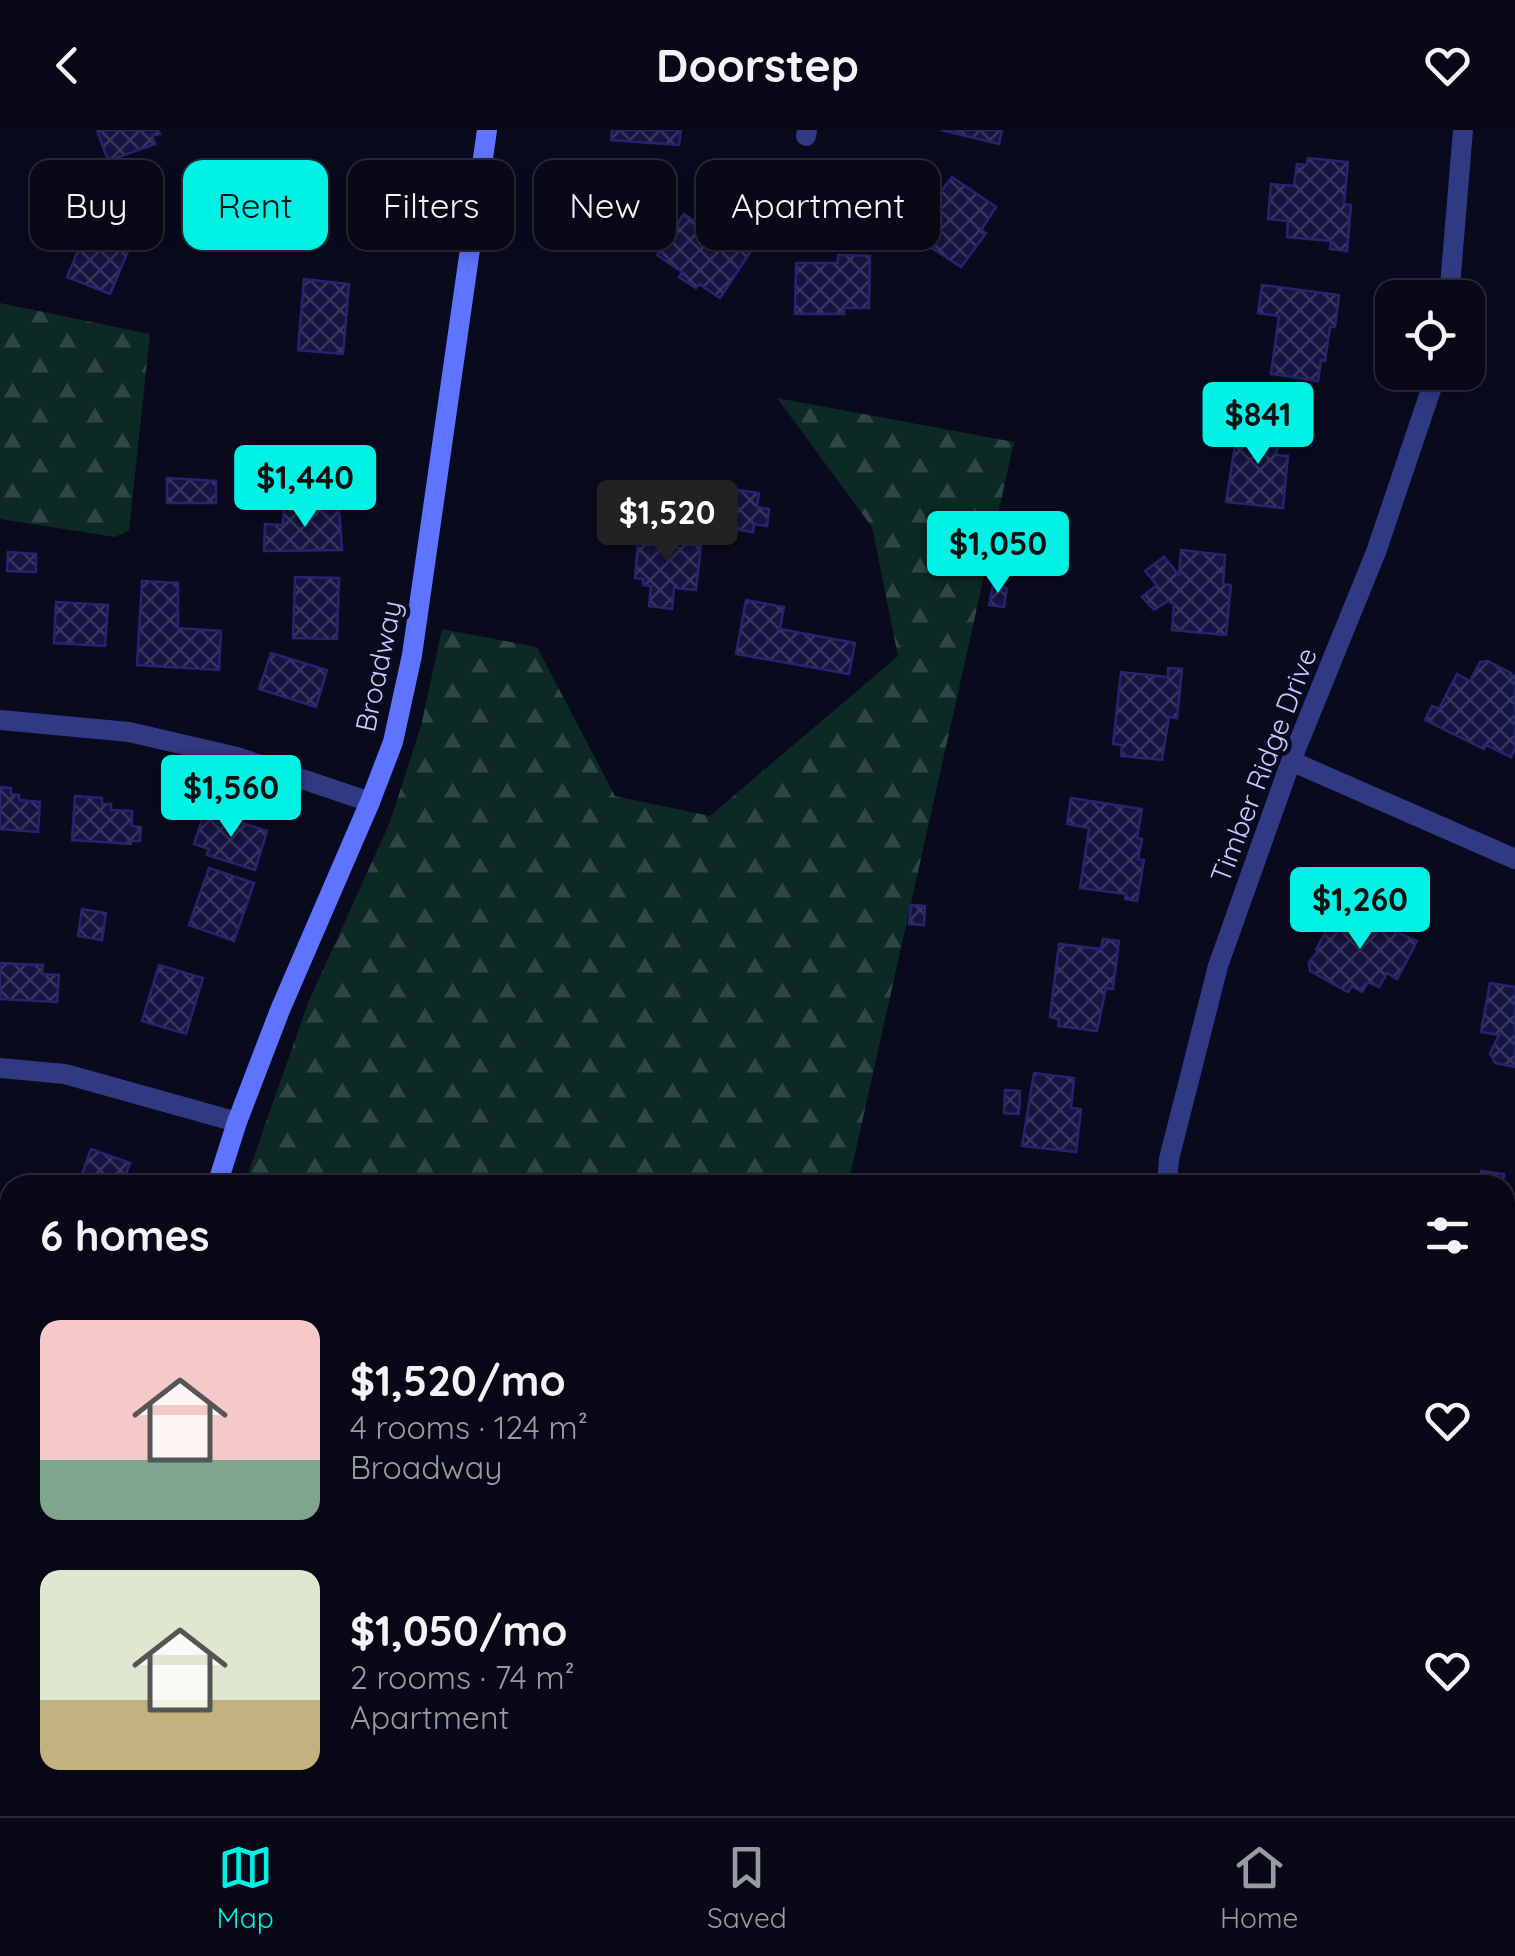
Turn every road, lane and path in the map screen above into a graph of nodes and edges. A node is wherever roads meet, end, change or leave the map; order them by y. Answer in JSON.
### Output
{"nodes":[{"id":1,"x":487,"y":130,"type":"edge"},
{"id":2,"x":1463,"y":130,"type":"edge"},
{"id":3,"x":1450,"y":280,"type":"edge"},
{"id":4,"x":1433,"y":390,"type":"edge"},
{"id":5,"x":0,"y":720,"type":"edge"},
{"id":6,"x":1290,"y":761,"type":"junction"},
{"id":7,"x":370,"y":802,"type":"junction"},
{"id":8,"x":1515,"y":859,"type":"edge"},
{"id":9,"x":0,"y":1068,"type":"edge"},
{"id":10,"x":237,"y":1122,"type":"junction"},
{"id":11,"x":220,"y":1175,"type":"edge"},
{"id":12,"x":1168,"y":1175,"type":"edge"}],
"edges":[{"from":1,"to":7,"type":"main road","name":"Broadway"},
{"from":2,"to":3,"type":"street"},
{"from":4,"to":6,"type":"street","name":"Timber Ridge Drive"},
{"from":5,"to":7,"type":"street"},
{"from":6,"to":8,"type":"street"},
{"from":6,"to":12,"type":"street","name":"Timber Ridge Drive"},
{"from":7,"to":10,"type":"main road","name":"Broadway"},
{"from":9,"to":10,"type":"street"},
{"from":10,"to":11,"type":"main road","name":"Broadway"}]}
